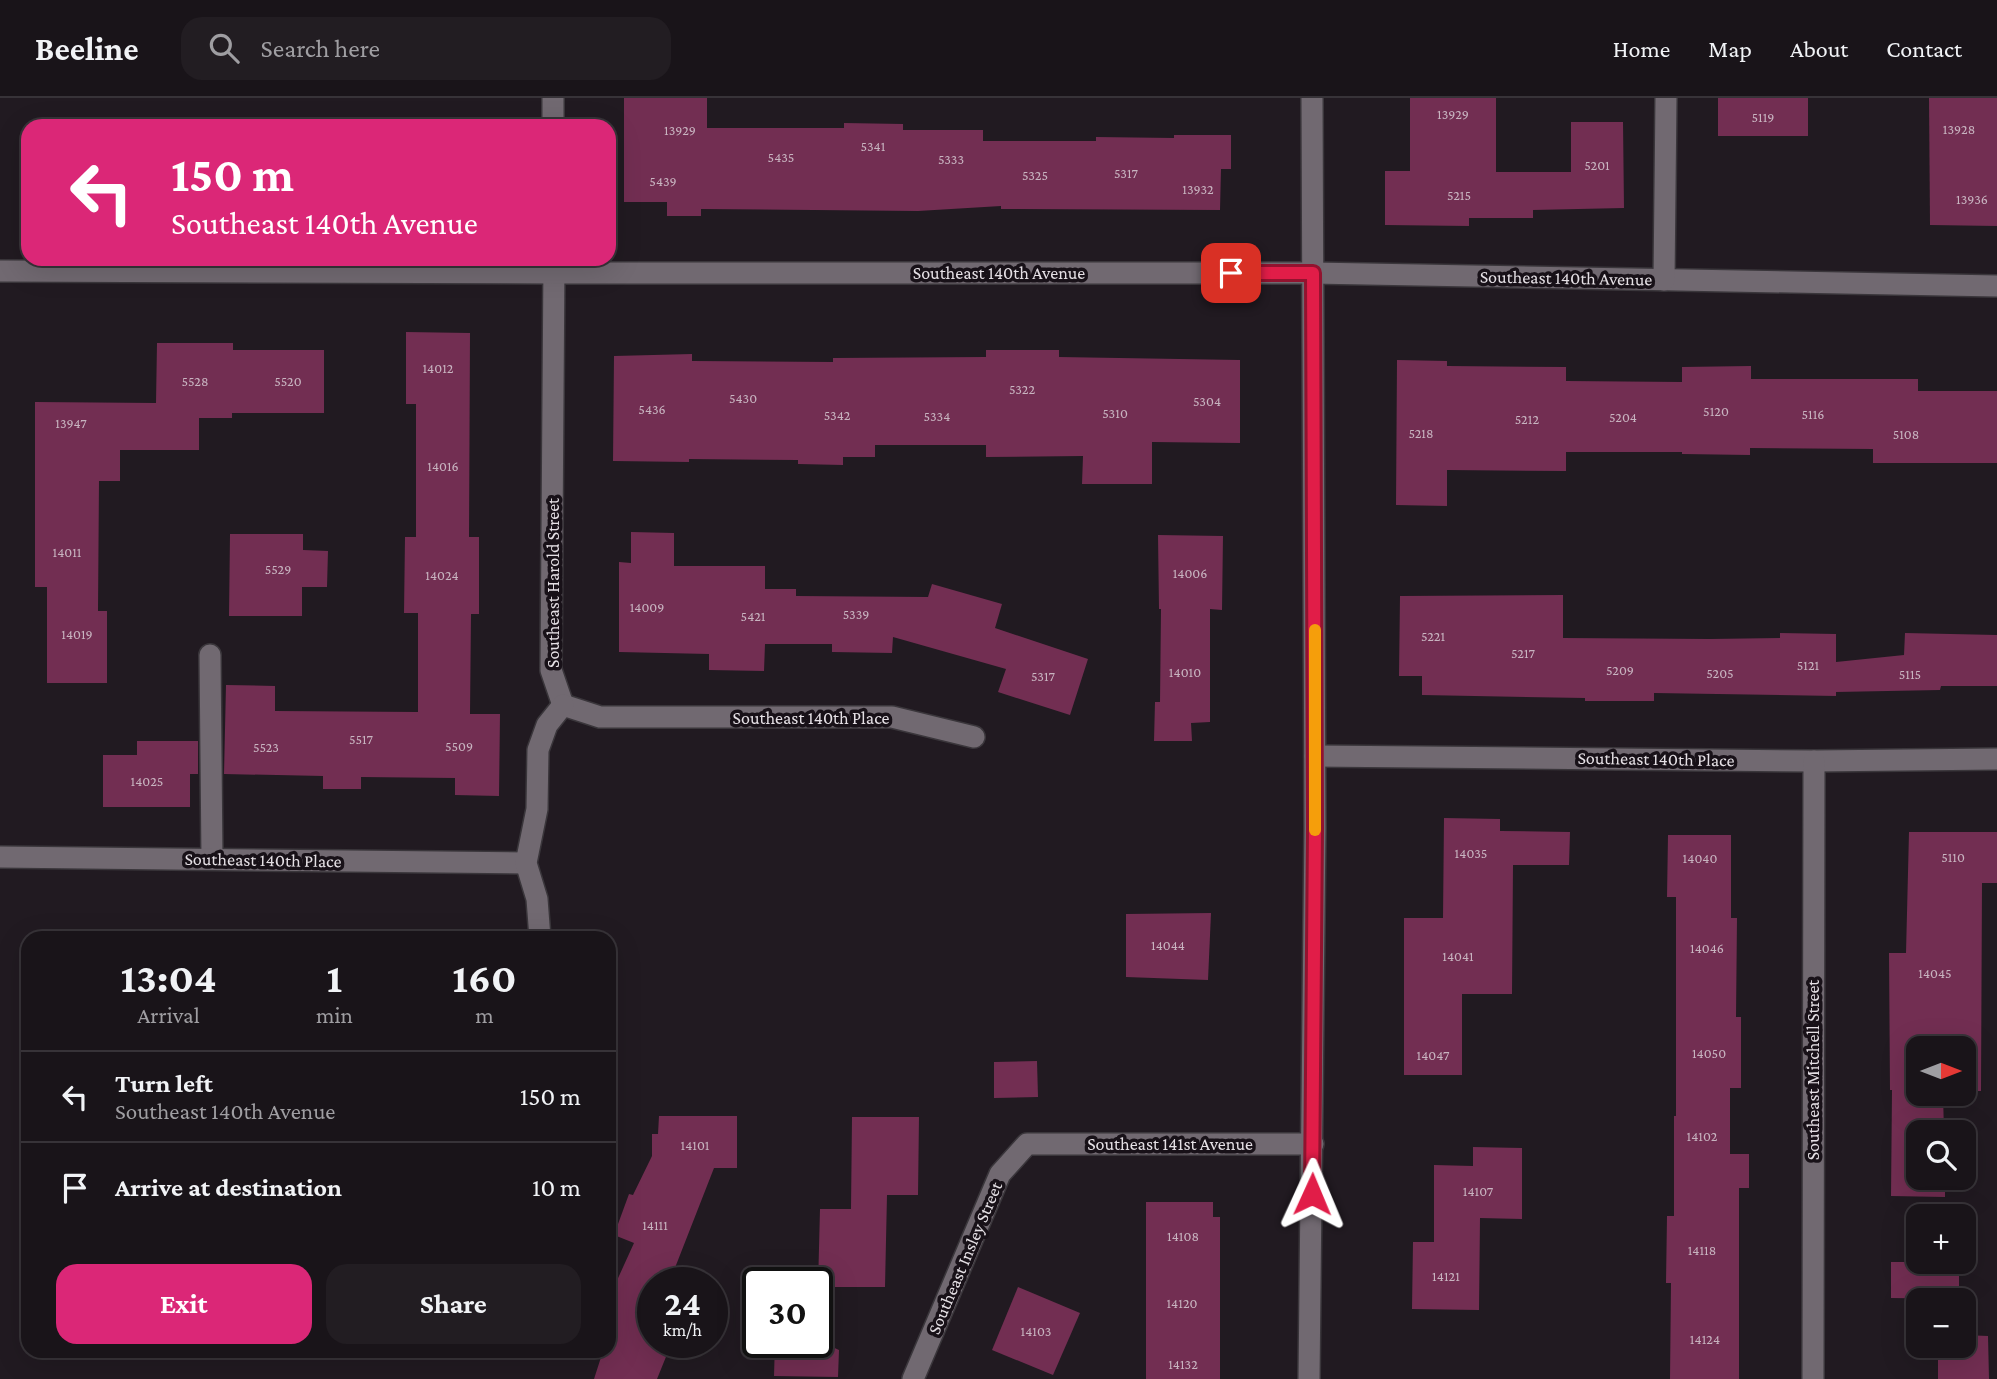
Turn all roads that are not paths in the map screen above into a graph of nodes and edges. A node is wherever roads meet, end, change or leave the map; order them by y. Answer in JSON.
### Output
{"nodes":[{"id":1,"x":553,"y":98,"type":"edge"},
{"id":2,"x":1312,"y":98,"type":"edge"},
{"id":3,"x":1666,"y":98,"type":"edge"},
{"id":4,"x":553,"y":119,"type":"edge"},
{"id":5,"x":554,"y":266,"type":"edge"},
{"id":6,"x":0,"y":271,"type":"edge"},
{"id":7,"x":1313,"y":273,"type":"junction"},
{"id":8,"x":1664,"y":280,"type":"junction"},
{"id":9,"x":1997,"y":286,"type":"edge"},
{"id":10,"x":210,"y":654,"type":"dead end"},
{"id":11,"x":563,"y":705,"type":"junction"},
{"id":12,"x":974,"y":737,"type":"dead end"},
{"id":13,"x":1315,"y":756,"type":"junction"},
{"id":14,"x":1997,"y":759,"type":"edge"},
{"id":15,"x":1814,"y":761,"type":"junction"},
{"id":16,"x":0,"y":857,"type":"edge"},
{"id":17,"x":212,"y":859,"type":"junction"},
{"id":18,"x":526,"y":863,"type":"junction"},
{"id":19,"x":539,"y":931,"type":"edge"},
{"id":20,"x":1027,"y":1144,"type":"joint"},
{"id":21,"x":1313,"y":1144,"type":"junction"},
{"id":22,"x":913,"y":1379,"type":"edge"},
{"id":23,"x":1309,"y":1379,"type":"edge"},
{"id":24,"x":1813,"y":1379,"type":"edge"}],
"edges":[{"from":1,"to":4,"type":"street"},
{"from":2,"to":7,"type":"street"},
{"from":3,"to":8,"type":"street"},
{"from":5,"to":6,"type":"street","name":"Southeast 140th Avenue"},
{"from":5,"to":7,"type":"street","name":"Southeast 140th Avenue"},
{"from":5,"to":11,"type":"street","name":"Southeast Harold Street"},
{"from":7,"to":8,"type":"street","name":"Southeast 140th Avenue"},
{"from":7,"to":13,"type":"street"},
{"from":8,"to":9,"type":"street","name":"Southeast 140th Avenue"},
{"from":10,"to":17,"type":"street"},
{"from":11,"to":12,"type":"street","name":"Southeast 140th Place"},
{"from":11,"to":18,"type":"street"},
{"from":13,"to":15,"type":"street","name":"Southeast 140th Place"},
{"from":13,"to":21,"type":"street"},
{"from":14,"to":15,"type":"street","name":"Southeast 140th Place"},
{"from":15,"to":24,"type":"street","name":"Southeast Mitchell Street"},
{"from":16,"to":17,"type":"street","name":"Southeast 140th Place"},
{"from":17,"to":18,"type":"street","name":"Southeast 140th Place"},
{"from":18,"to":19,"type":"street"},
{"from":20,"to":21,"type":"street","name":"Southeast 141st Avenue"},
{"from":20,"to":22,"type":"street","name":"Southeast Insley Street"},
{"from":21,"to":23,"type":"street"}]}
